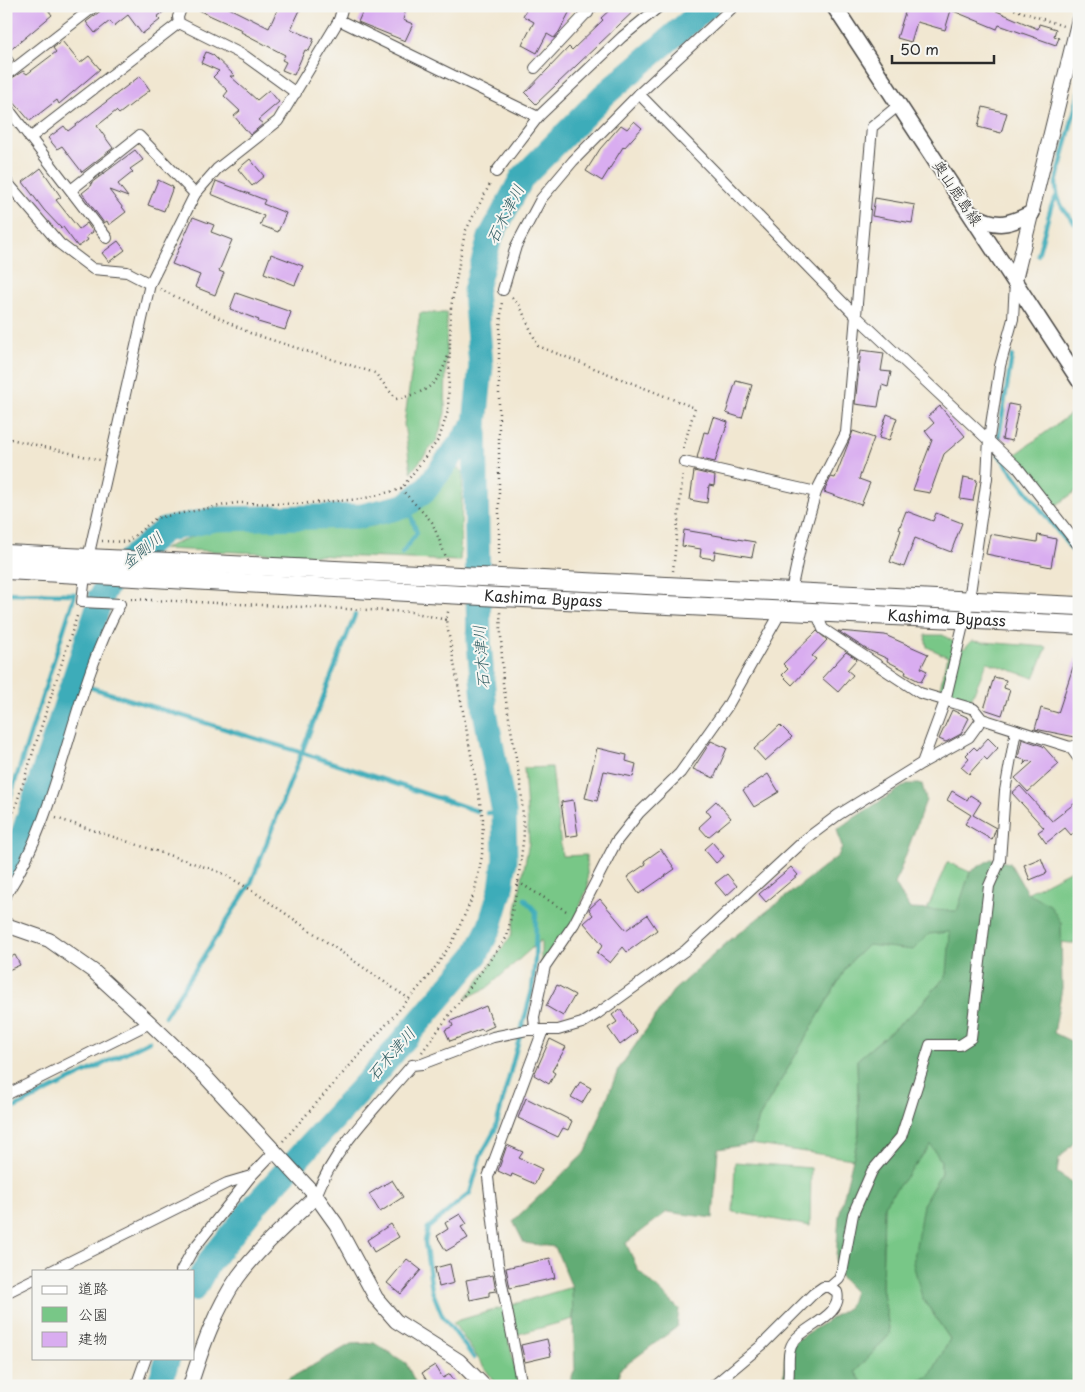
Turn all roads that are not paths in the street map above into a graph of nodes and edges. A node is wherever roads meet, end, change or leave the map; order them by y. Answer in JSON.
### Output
{"nodes":[{"id":1,"x":95,"y":6,"type":"edge"},
{"id":2,"x":182,"y":6,"type":"edge"},
{"id":3,"x":343,"y":6,"type":"edge"},
{"id":4,"x":577,"y":6,"type":"edge"},
{"id":5,"x":660,"y":6,"type":"edge"},
{"id":6,"x":734,"y":6,"type":"edge"},
{"id":7,"x":834,"y":6,"type":"edge"},
{"id":8,"x":591,"y":10,"type":"edge"},
{"id":9,"x":339,"y":20,"type":"junction"},
{"id":10,"x":179,"y":23,"type":"junction"},
{"id":11,"x":1078,"y":27,"type":"edge"},
{"id":12,"x":535,"y":68,"type":"dead end"},
{"id":13,"x":6,"y":75,"type":"edge"},
{"id":14,"x":296,"y":93,"type":"junction"},
{"id":15,"x":639,"y":94,"type":"junction"},
{"id":16,"x":899,"y":105,"type":"junction"},
{"id":17,"x":6,"y":106,"type":"edge"},
{"id":18,"x":538,"y":117,"type":"junction"},
{"id":19,"x":30,"y":138,"type":"junction"},
{"id":20,"x":496,"y":172,"type":"road end"},
{"id":21,"x":6,"y":181,"type":"edge"},
{"id":22,"x":70,"y":190,"type":"junction"},
{"id":23,"x":195,"y":194,"type":"junction"},
{"id":24,"x":1032,"y":213,"type":"junction"},
{"id":25,"x":972,"y":215,"type":"junction"},
{"id":26,"x":107,"y":238,"type":"dead end"},
{"id":27,"x":1015,"y":280,"type":"junction"},
{"id":28,"x":150,"y":284,"type":"junction"},
{"id":29,"x":503,"y":290,"type":"road end"},
{"id":30,"x":855,"y":315,"type":"junction"},
{"id":31,"x":1079,"y":380,"type":"edge"},
{"id":32,"x":995,"y":444,"type":"junction"},
{"id":33,"x":684,"y":462,"type":"road end"},
{"id":34,"x":816,"y":492,"type":"junction"},
{"id":35,"x":1079,"y":546,"type":"edge"},
{"id":36,"x":6,"y":554,"type":"edge"},
{"id":37,"x":6,"y":570,"type":"edge"},
{"id":38,"x":90,"y":570,"type":"junction"},
{"id":39,"x":791,"y":591,"type":"junction"},
{"id":40,"x":969,"y":600,"type":"junction"},
{"id":41,"x":1079,"y":606,"type":"edge"},
{"id":42,"x":782,"y":610,"type":"junction"},
{"id":43,"x":816,"y":612,"type":"junction"},
{"id":44,"x":964,"y":618,"type":"junction"},
{"id":45,"x":1079,"y":625,"type":"edge"},
{"id":46,"x":945,"y":701,"type":"junction"},
{"id":47,"x":982,"y":719,"type":"junction"},
{"id":48,"x":1016,"y":730,"type":"junction"},
{"id":49,"x":1074,"y":746,"type":"edge"},
{"id":50,"x":1079,"y":759,"type":"edge"},
{"id":51,"x":922,"y":763,"type":"junction"},
{"id":52,"x":6,"y":895,"type":"edge"},
{"id":53,"x":6,"y":925,"type":"edge"},
{"id":54,"x":150,"y":1023,"type":"junction"},
{"id":55,"x":535,"y":1030,"type":"junction"},
{"id":56,"x":6,"y":1095,"type":"edge"},
{"id":57,"x":276,"y":1153,"type":"junction"},
{"id":58,"x":251,"y":1176,"type":"junction"},
{"id":59,"x":316,"y":1196,"type":"junction"},
{"id":60,"x":53,"y":1270,"type":"edge"},
{"id":61,"x":182,"y":1270,"type":"edge"},
{"id":62,"x":32,"y":1280,"type":"edge"},
{"id":63,"x":830,"y":1287,"type":"junction"},
{"id":64,"x":6,"y":1293,"type":"edge"},
{"id":65,"x":145,"y":1360,"type":"edge"},
{"id":66,"x":136,"y":1386,"type":"edge"},
{"id":67,"x":190,"y":1386,"type":"edge"},
{"id":68,"x":484,"y":1386,"type":"edge"},
{"id":69,"x":522,"y":1386,"type":"edge"},
{"id":70,"x":713,"y":1386,"type":"edge"},
{"id":71,"x":788,"y":1386,"type":"edge"}],
"edges":[{"from":1,"to":13,"type":"street"},
{"from":2,"to":10,"type":"street"},
{"from":3,"to":9,"type":"street"},
{"from":4,"to":8,"type":"street"},
{"from":5,"to":18,"type":"street"},
{"from":6,"to":15,"type":"street"},
{"from":7,"to":16,"type":"main road","name":"奥山鹿島線"},
{"from":8,"to":12,"type":"street"},
{"from":9,"to":14,"type":"street"},
{"from":9,"to":18,"type":"street"},
{"from":10,"to":14,"type":"street"},
{"from":10,"to":19,"type":"street"},
{"from":11,"to":24,"type":"street"},
{"from":14,"to":23,"type":"street"},
{"from":15,"to":29,"type":"street"},
{"from":15,"to":30,"type":"street"},
{"from":16,"to":25,"type":"main road","name":"奥山鹿島線"},
{"from":16,"to":30,"type":"street"},
{"from":17,"to":19,"type":"street"},
{"from":18,"to":20,"type":"street"},
{"from":19,"to":22,"type":"street"},
{"from":21,"to":28,"type":"street"},
{"from":22,"to":23,"type":"street"},
{"from":22,"to":26,"type":"street"},
{"from":23,"to":28,"type":"street"},
{"from":24,"to":25,"type":"main road"},
{"from":24,"to":27,"type":"street"},
{"from":25,"to":27,"type":"main road","name":"奥山鹿島線"},
{"from":27,"to":31,"type":"main road","name":"奥山鹿島線"},
{"from":27,"to":32,"type":"street"},
{"from":28,"to":38,"type":"street"},
{"from":30,"to":32,"type":"street"},
{"from":30,"to":34,"type":"street"},
{"from":32,"to":35,"type":"street"},
{"from":32,"to":40,"type":"street"},
{"from":33,"to":34,"type":"street"},
{"from":34,"to":39,"type":"street"},
{"from":36,"to":38,"type":"highway","name":"Kashima Bypass"},
{"from":37,"to":38,"type":"highway","name":"Kashima Bypass"},
{"from":38,"to":39,"type":"highway","name":"Kashima Bypass"},
{"from":38,"to":42,"type":"highway","name":"Kashima Bypass"},
{"from":38,"to":52,"type":"street"},
{"from":39,"to":40,"type":"highway","name":"Kashima Bypass"},
{"from":40,"to":41,"type":"highway","name":"Kashima Bypass"},
{"from":40,"to":44,"type":"street"},
{"from":42,"to":43,"type":"highway","name":"Kashima Bypass"},
{"from":42,"to":55,"type":"street"},
{"from":43,"to":44,"type":"highway","name":"Kashima Bypass"},
{"from":43,"to":46,"type":"street"},
{"from":44,"to":45,"type":"highway","name":"Kashima Bypass"},
{"from":44,"to":46,"type":"street"},
{"from":46,"to":47,"type":"street"},
{"from":46,"to":51,"type":"street"},
{"from":47,"to":48,"type":"street"},
{"from":47,"to":51,"type":"street"},
{"from":48,"to":49,"type":"street"},
{"from":48,"to":63,"type":"street"},
{"from":49,"to":50,"type":"street"},
{"from":51,"to":55,"type":"street"},
{"from":53,"to":54,"type":"street"},
{"from":54,"to":56,"type":"street"},
{"from":54,"to":57,"type":"street"},
{"from":55,"to":59,"type":"street"},
{"from":55,"to":69,"type":"street"},
{"from":57,"to":58,"type":"street"},
{"from":57,"to":59,"type":"street"},
{"from":58,"to":60,"type":"street"},
{"from":58,"to":61,"type":"street"},
{"from":59,"to":67,"type":"street"},
{"from":59,"to":68,"type":"street"},
{"from":62,"to":64,"type":"street"},
{"from":63,"to":70,"type":"street"},
{"from":63,"to":71,"type":"street"},
{"from":65,"to":66,"type":"street"}]}
